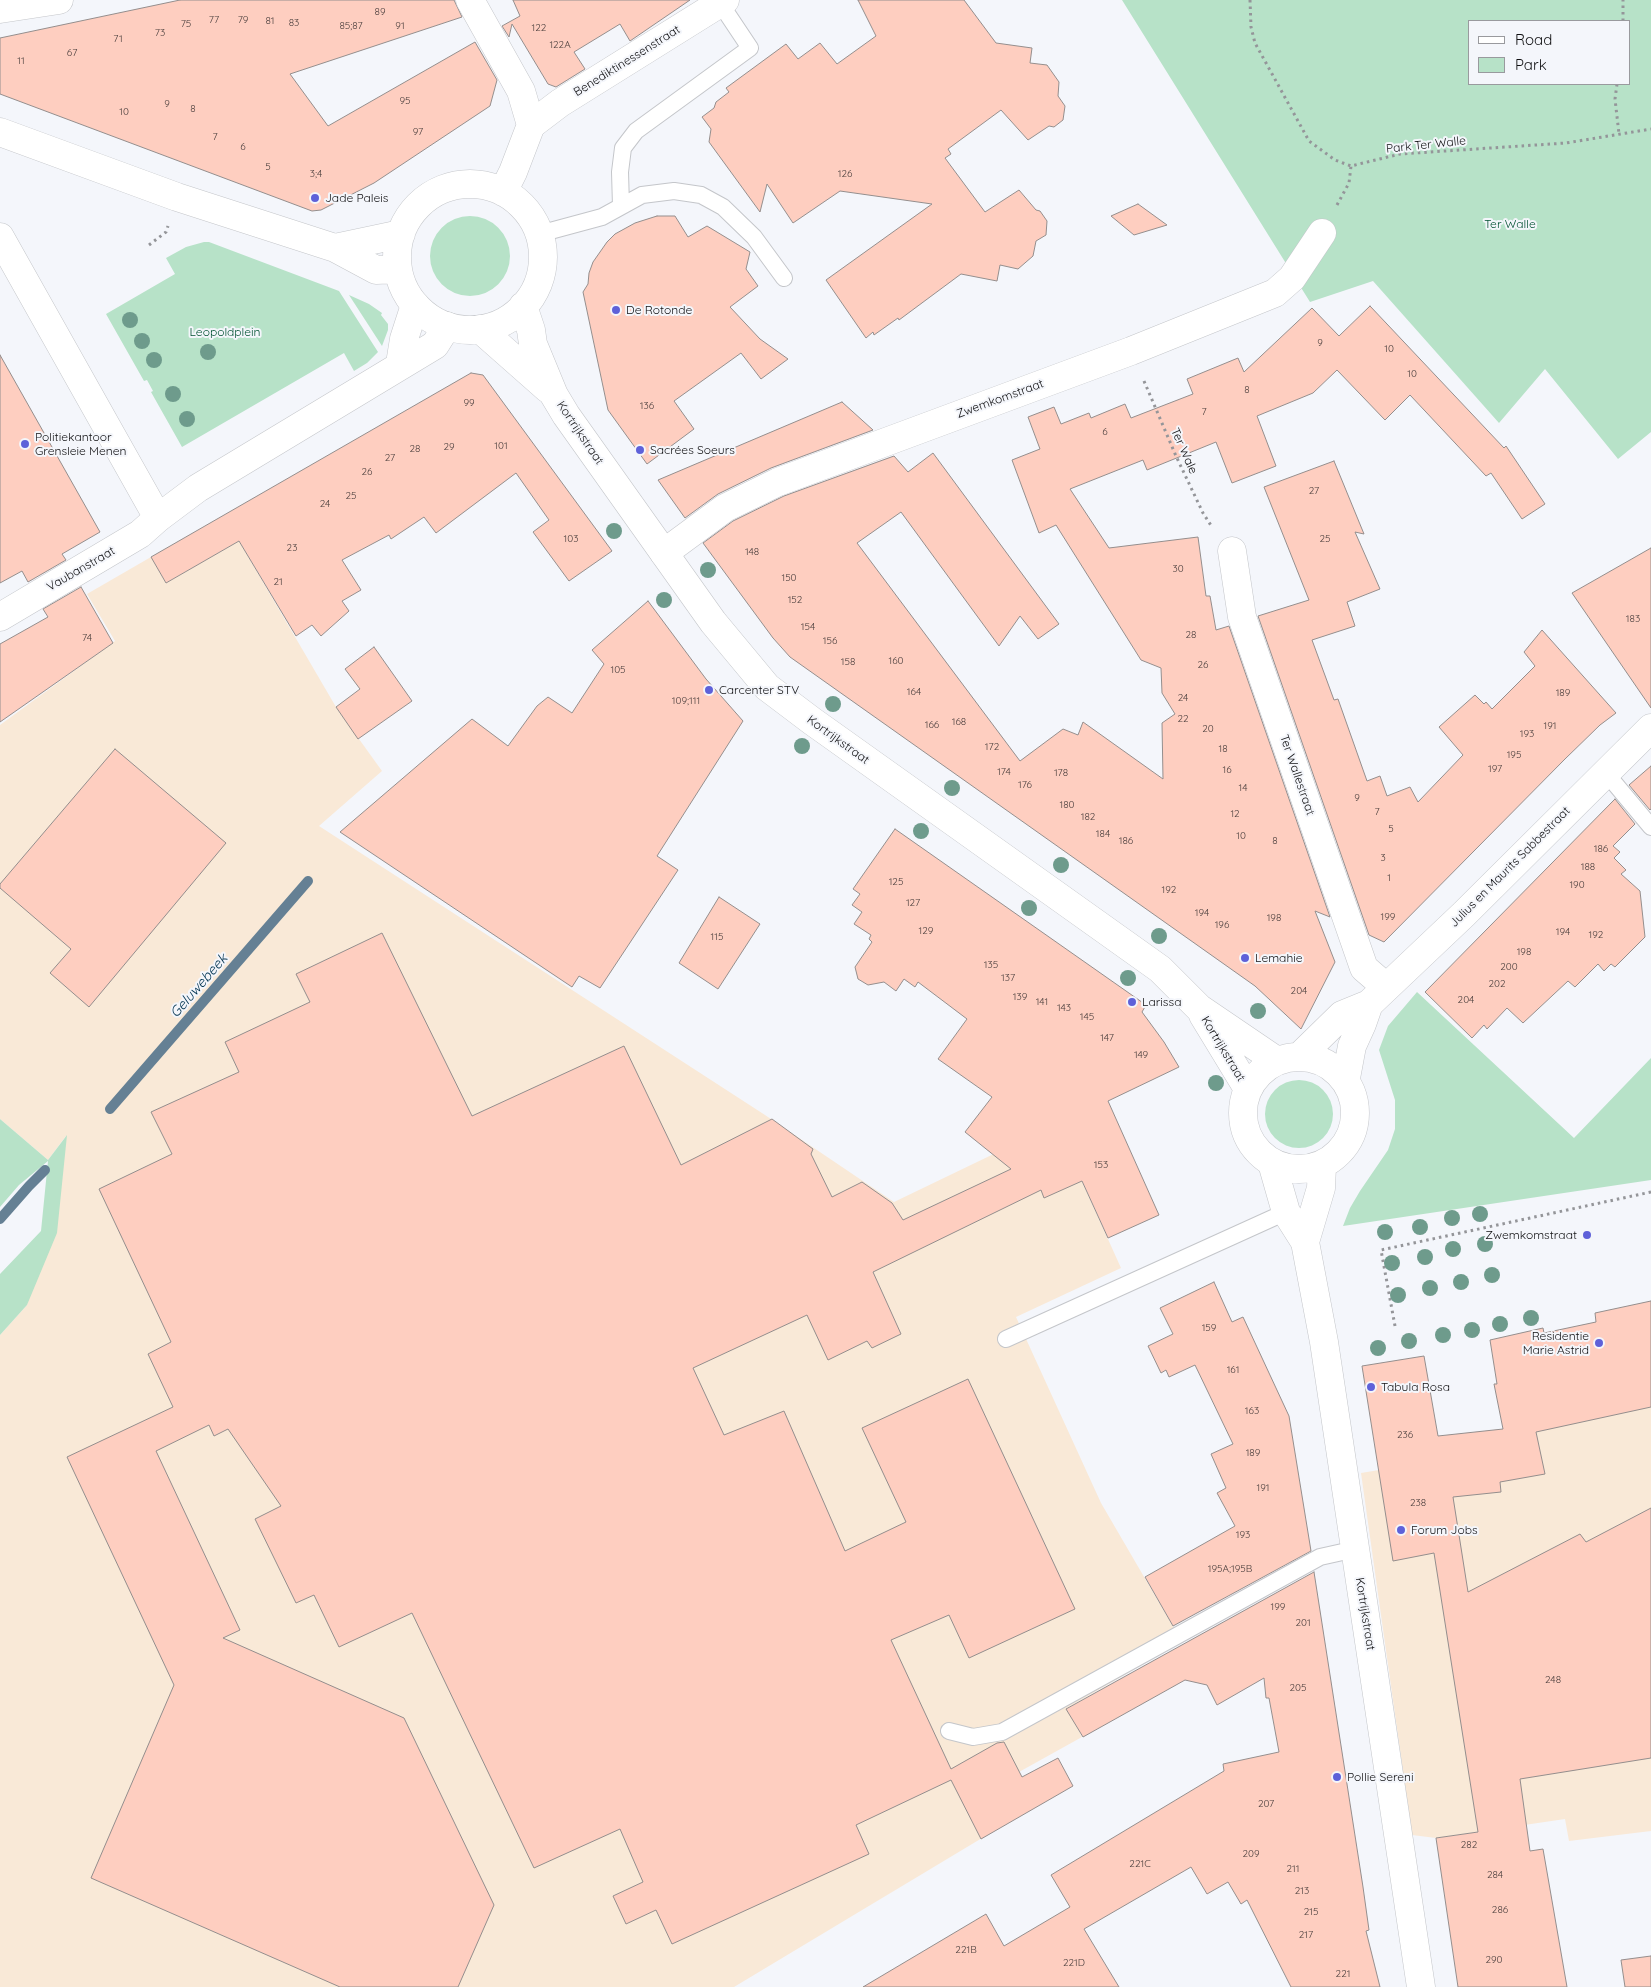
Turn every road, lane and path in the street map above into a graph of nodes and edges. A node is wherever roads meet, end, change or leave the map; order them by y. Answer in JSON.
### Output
{"nodes":[{"id":1,"x":59,"y":0,"type":"edge"},
{"id":2,"x":470,"y":0,"type":"edge"},
{"id":3,"x":1250,"y":0,"type":"edge"},
{"id":4,"x":1623,"y":0,"type":"edge"},
{"id":5,"x":721,"y":1,"type":"edge"},
{"id":6,"x":0,"y":9,"type":"edge"},
{"id":7,"x":1623,"y":20,"type":"edge"},
{"id":8,"x":1617,"y":85,"type":"edge"},
{"id":9,"x":531,"y":125,"type":"junction"},
{"id":10,"x":1651,"y":128,"type":"edge"},
{"id":11,"x":0,"y":132,"type":"edge"},
{"id":12,"x":1618,"y":134,"type":"junction"},
{"id":13,"x":1351,"y":166,"type":"junction"},
{"id":14,"x":504,"y":192,"type":"junction"},
{"id":15,"x":620,"y":206,"type":"junction"},
{"id":16,"x":1322,"y":233,"type":"joint"},
{"id":17,"x":401,"y":234,"type":"junction"},
{"id":18,"x":539,"y":234,"type":"junction"},
{"id":19,"x":0,"y":237,"type":"edge"},
{"id":20,"x":336,"y":248,"type":"junction"},
{"id":21,"x":398,"y":270,"type":"junction"},
{"id":22,"x":784,"y":278,"type":"dead end"},
{"id":23,"x":415,"y":305,"type":"junction"},
{"id":24,"x":523,"y":306,"type":"junction"},
{"id":25,"x":447,"y":326,"type":"junction"},
{"id":26,"x":480,"y":329,"type":"junction"},
{"id":27,"x":1131,"y":351,"type":"junction"},
{"id":28,"x":400,"y":364,"type":"junction"},
{"id":29,"x":554,"y":395,"type":"junction"},
{"id":30,"x":158,"y":518,"type":"junction"},
{"id":31,"x":1232,"y":551,"type":"joint"},
{"id":32,"x":664,"y":553,"type":"junction"},
{"id":33,"x":0,"y":617,"type":"edge"},
{"id":34,"x":1651,"y":728,"type":"edge"},
{"id":35,"x":1606,"y":773,"type":"junction"},
{"id":36,"x":1651,"y":827,"type":"edge"},
{"id":37,"x":1377,"y":996,"type":"junction"},
{"id":38,"x":1199,"y":1008,"type":"junction"},
{"id":39,"x":1288,"y":1058,"type":"junction"},
{"id":40,"x":1346,"y":1078,"type":"junction"},
{"id":41,"x":1248,"y":1089,"type":"junction"},
{"id":42,"x":1272,"y":1162,"type":"junction"},
{"id":43,"x":1322,"y":1166,"type":"junction"},
{"id":44,"x":1651,"y":1192,"type":"edge"},
{"id":45,"x":1286,"y":1212,"type":"junction"},
{"id":46,"x":1305,"y":1242,"type":"junction"},
{"id":47,"x":1395,"y":1326,"type":"dead end"},
{"id":48,"x":1006,"y":1338,"type":"dead end"},
{"id":49,"x":1356,"y":1549,"type":"junction"},
{"id":50,"x":950,"y":1731,"type":"dead end"},
{"id":51,"x":1421,"y":1987,"type":"edge"}],
"edges":[{"from":1,"to":6,"type":"street"},
{"from":2,"to":9,"type":"street"},
{"from":3,"to":13,"type":"path"},
{"from":4,"to":7,"type":"path"},
{"from":5,"to":9,"type":"street","name":"Benediktinessenstraat"},
{"from":5,"to":15,"type":"lane"},
{"from":8,"to":12,"type":"path"},
{"from":9,"to":14,"type":"street"},
{"from":10,"to":12,"type":"path","name":"Park Ter Walle"},
{"from":11,"to":20,"type":"street"},
{"from":12,"to":13,"type":"path","name":"Park Ter Walle"},
{"from":13,"to":16,"type":"path"},
{"from":14,"to":17,"type":"street"},
{"from":14,"to":18,"type":"street"},
{"from":15,"to":18,"type":"lane"},
{"from":15,"to":22,"type":"lane"},
{"from":16,"to":27,"type":"street","name":"Zwemkomstraat"},
{"from":17,"to":20,"type":"street"},
{"from":17,"to":21,"type":"street"},
{"from":18,"to":24,"type":"street"},
{"from":19,"to":30,"type":"street"},
{"from":20,"to":21,"type":"street"},
{"from":21,"to":23,"type":"street"},
{"from":23,"to":25,"type":"street"},
{"from":23,"to":28,"type":"street"},
{"from":24,"to":26,"type":"street"},
{"from":24,"to":29,"type":"street","name":"Kortrijkstraat"},
{"from":25,"to":26,"type":"street"},
{"from":25,"to":28,"type":"street"},
{"from":26,"to":29,"type":"street","name":"Kortrijkstraat"},
{"from":27,"to":31,"type":"path","name":"Ter Wale"},
{"from":27,"to":32,"type":"street","name":"Zwemkomstraat"},
{"from":28,"to":30,"type":"street"},
{"from":29,"to":32,"type":"street","name":"Kortrijkstraat"},
{"from":30,"to":33,"type":"street","name":"Vaubanstraat"},
{"from":31,"to":37,"type":"street","name":"Ter Wallestraat"},
{"from":32,"to":38,"type":"street","name":"Kortrijkstraat"},
{"from":34,"to":35,"type":"street","name":"Julius en Maurits Sabbestraat"},
{"from":35,"to":36,"type":"lane"},
{"from":35,"to":37,"type":"street","name":"Julius en Maurits Sabbestraat"},
{"from":37,"to":39,"type":"street","name":"Julius en Maurits Sabbestraat"},
{"from":37,"to":40,"type":"street","name":"Julius en Maurits Sabbestraat"},
{"from":38,"to":39,"type":"street","name":"Kortrijkstraat"},
{"from":38,"to":41,"type":"street","name":"Kortrijkstraat"},
{"from":39,"to":40,"type":"street"},
{"from":39,"to":41,"type":"street"},
{"from":40,"to":43,"type":"street"},
{"from":41,"to":42,"type":"street"},
{"from":42,"to":43,"type":"street"},
{"from":42,"to":45,"type":"street","name":"Kortrijkstraat"},
{"from":43,"to":46,"type":"street","name":"Kortrijkstraat"},
{"from":44,"to":47,"type":"path"},
{"from":45,"to":46,"type":"street","name":"Kortrijkstraat"},
{"from":45,"to":48,"type":"lane"},
{"from":46,"to":49,"type":"street","name":"Kortrijkstraat"},
{"from":49,"to":50,"type":"lane"},
{"from":49,"to":51,"type":"street","name":"Kortrijkstraat"}]}
